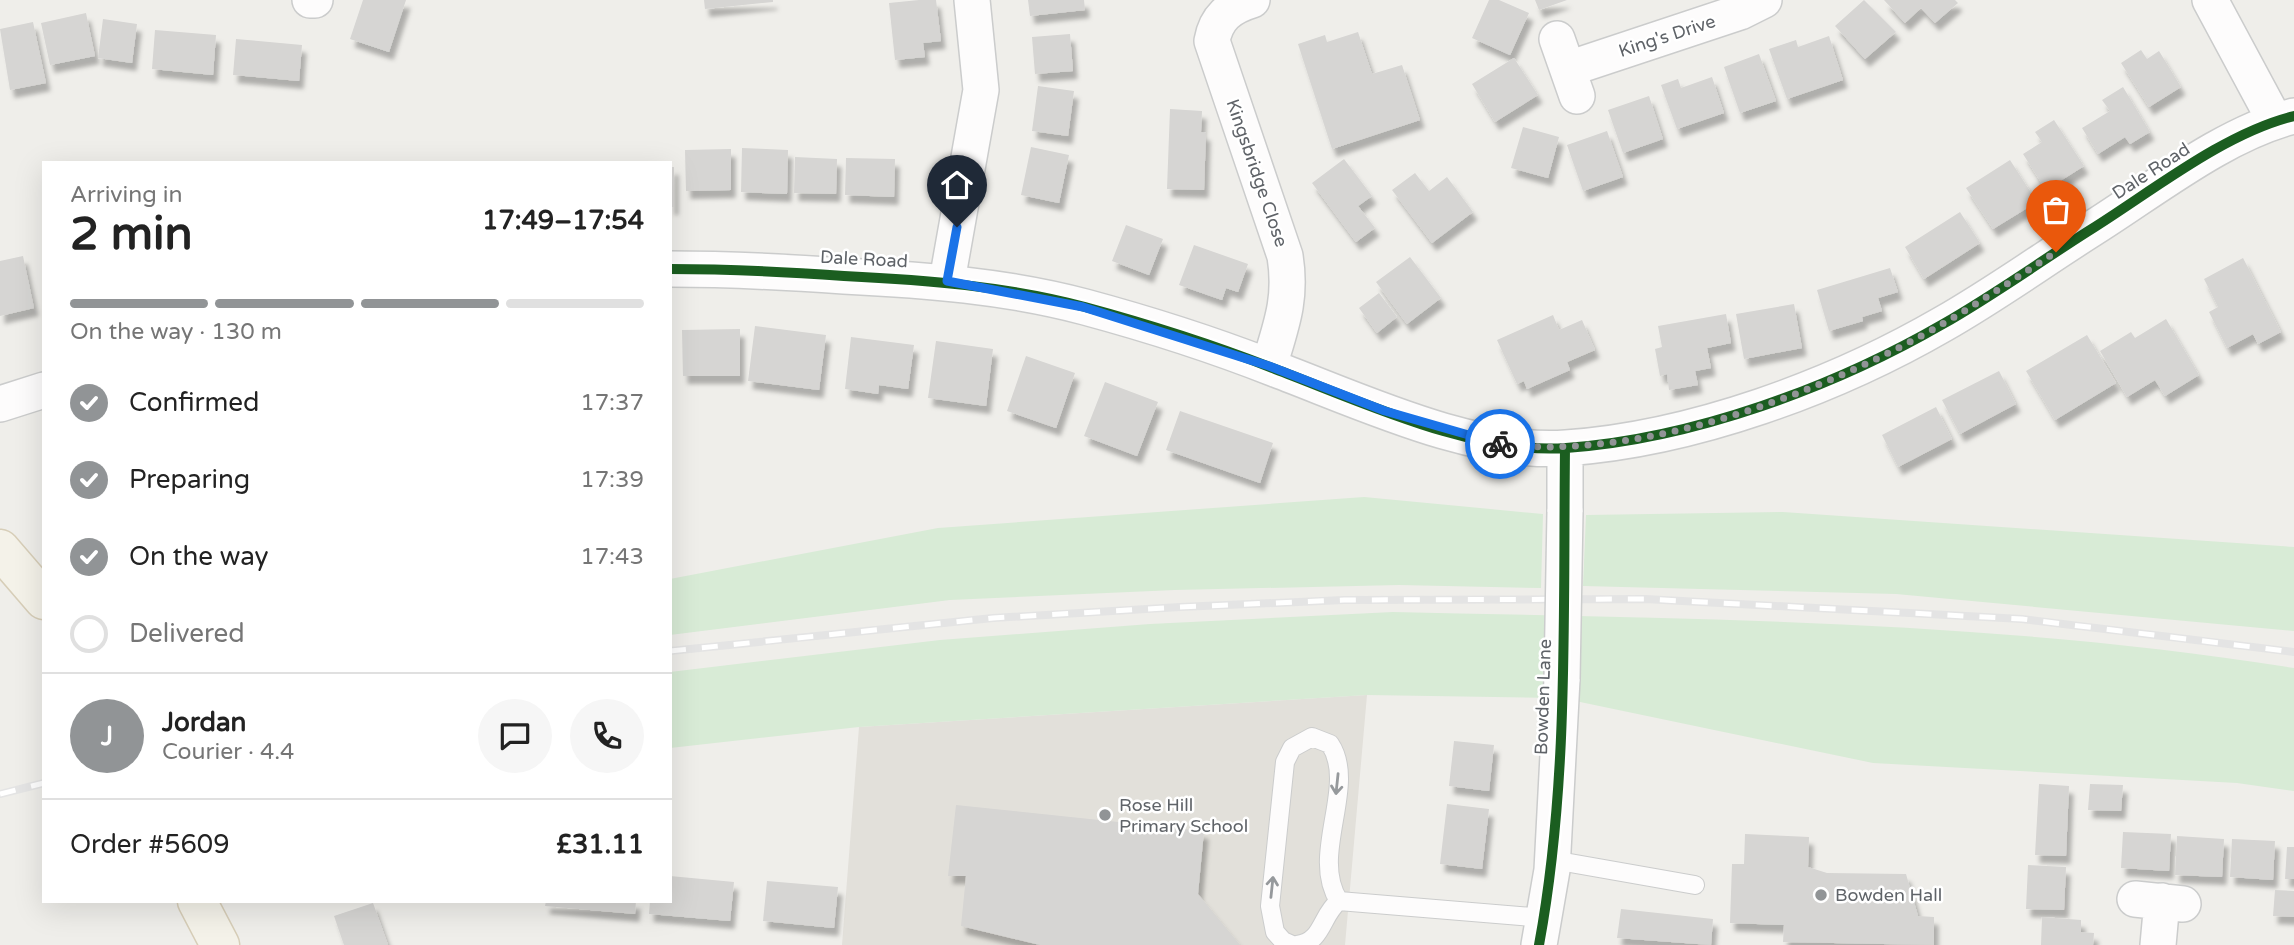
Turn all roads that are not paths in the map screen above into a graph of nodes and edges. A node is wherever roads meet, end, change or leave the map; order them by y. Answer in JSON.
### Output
{"nodes":[{"id":1,"x":972,"y":0,"type":"edge"},
{"id":2,"x":1252,"y":0,"type":"edge"},
{"id":3,"x":1764,"y":0,"type":"edge"},
{"id":4,"x":2210,"y":0,"type":"edge"},
{"id":5,"x":1568,"y":68,"type":"dead end"},
{"id":6,"x":2285,"y":119,"type":"edge"},
{"id":7,"x":672,"y":269,"type":"edge"},
{"id":8,"x":947,"y":281,"type":"junction"},
{"id":9,"x":1269,"y":366,"type":"junction"},
{"id":10,"x":42,"y":391,"type":"edge"},
{"id":11,"x":0,"y":404,"type":"edge"},
{"id":12,"x":1565,"y":449,"type":"junction"},
{"id":13,"x":0,"y":549,"type":"edge"},
{"id":14,"x":42,"y":598,"type":"edge"},
{"id":15,"x":1553,"y":860,"type":"junction"},
{"id":16,"x":1695,"y":885,"type":"dead end"},
{"id":17,"x":2160,"y":901,"type":"dead end"},
{"id":18,"x":1344,"y":902,"type":"junction"},
{"id":19,"x":198,"y":903,"type":"edge"},
{"id":20,"x":1541,"y":932,"type":"edge"},
{"id":21,"x":220,"y":945,"type":"edge"},
{"id":22,"x":1294,"y":945,"type":"edge"},
{"id":23,"x":2158,"y":945,"type":"edge"}],
"edges":[{"from":1,"to":8,"type":"street"},
{"from":2,"to":9,"type":"street","name":"Kingsbridge Close"},
{"from":3,"to":5,"type":"street","name":"King's Drive"},
{"from":4,"to":6,"type":"street"},
{"from":6,"to":12,"type":"street","name":"Dale Road"},
{"from":7,"to":8,"type":"street","name":"Dale Road"},
{"from":8,"to":9,"type":"street","name":"Dale Road"},
{"from":9,"to":12,"type":"street","name":"Dale Road"},
{"from":10,"to":11,"type":"street"},
{"from":12,"to":15,"type":"street","name":"Bowden Lane","bridge":true},
{"from":13,"to":14,"type":"main road"},
{"from":15,"to":16,"type":"lane"},
{"from":15,"to":20,"type":"street","name":"Bowden Lane"},
{"from":17,"to":23,"type":"street"},
{"from":18,"to":20,"type":"lane"},
{"from":18,"to":22,"type":"lane"},
{"from":22,"to":18,"type":"lane","one_way":true},
{"from":19,"to":21,"type":"main road"}]}
